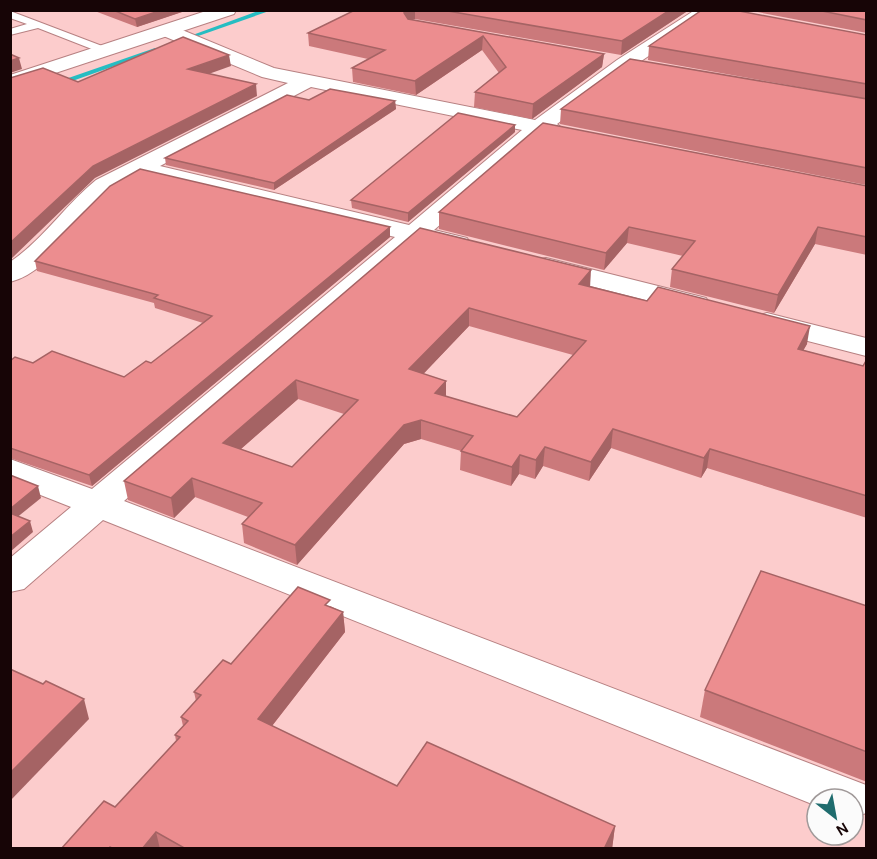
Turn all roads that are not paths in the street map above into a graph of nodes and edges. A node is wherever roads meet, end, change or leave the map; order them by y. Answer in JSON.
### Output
{"nodes":[{"id":1,"x":228,"y":10,"type":"edge"},
{"id":2,"x":708,"y":10,"type":"edge"},
{"id":3,"x":10,"y":14,"type":"edge"},
{"id":4,"x":38,"y":25,"type":"junction"},
{"id":5,"x":168,"y":31,"type":"junction"},
{"id":6,"x":10,"y":33,"type":"edge"},
{"id":7,"x":106,"y":51,"type":"junction"},
{"id":8,"x":601,"y":60,"type":"edge"},
{"id":9,"x":624,"y":64,"type":"junction"},
{"id":10,"x":647,"y":68,"type":"edge"},
{"id":11,"x":10,"y":82,"type":"edge"},
{"id":12,"x":306,"y":82,"type":"junction"},
{"id":13,"x":539,"y":128,"type":"junction"},
{"id":14,"x":574,"y":135,"type":"edge"},
{"id":15,"x":138,"y":168,"type":"junction"},
{"id":16,"x":414,"y":233,"type":"junction"},
{"id":17,"x":483,"y":250,"type":"edge"},
{"id":18,"x":518,"y":259,"type":"edge"},
{"id":19,"x":10,"y":274,"type":"edge"},
{"id":20,"x":867,"y":347,"type":"edge"},
{"id":21,"x":10,"y":470,"type":"edge"},
{"id":22,"x":96,"y":505,"type":"junction"},
{"id":23,"x":10,"y":579,"type":"edge"},
{"id":24,"x":821,"y":787,"type":"edge"}],
"edges":[{"from":1,"to":5,"type":"street"},
{"from":2,"to":9,"type":"street"},
{"from":3,"to":4,"type":"lane"},
{"from":4,"to":6,"type":"lane"},
{"from":4,"to":7,"type":"lane"},
{"from":5,"to":7,"type":"street"},
{"from":5,"to":12,"type":"street"},
{"from":7,"to":11,"type":"street"},
{"from":8,"to":9,"type":"street"},
{"from":9,"to":10,"type":"street"},
{"from":9,"to":13,"type":"street"},
{"from":12,"to":13,"type":"street"},
{"from":12,"to":15,"type":"street"},
{"from":13,"to":14,"type":"street"},
{"from":13,"to":16,"type":"street"},
{"from":15,"to":16,"type":"street"},
{"from":15,"to":19,"type":"street"},
{"from":16,"to":17,"type":"street"},
{"from":16,"to":22,"type":"street"},
{"from":18,"to":20,"type":"street"},
{"from":21,"to":22,"type":"street"},
{"from":22,"to":23,"type":"street"},
{"from":22,"to":24,"type":"street"}]}
